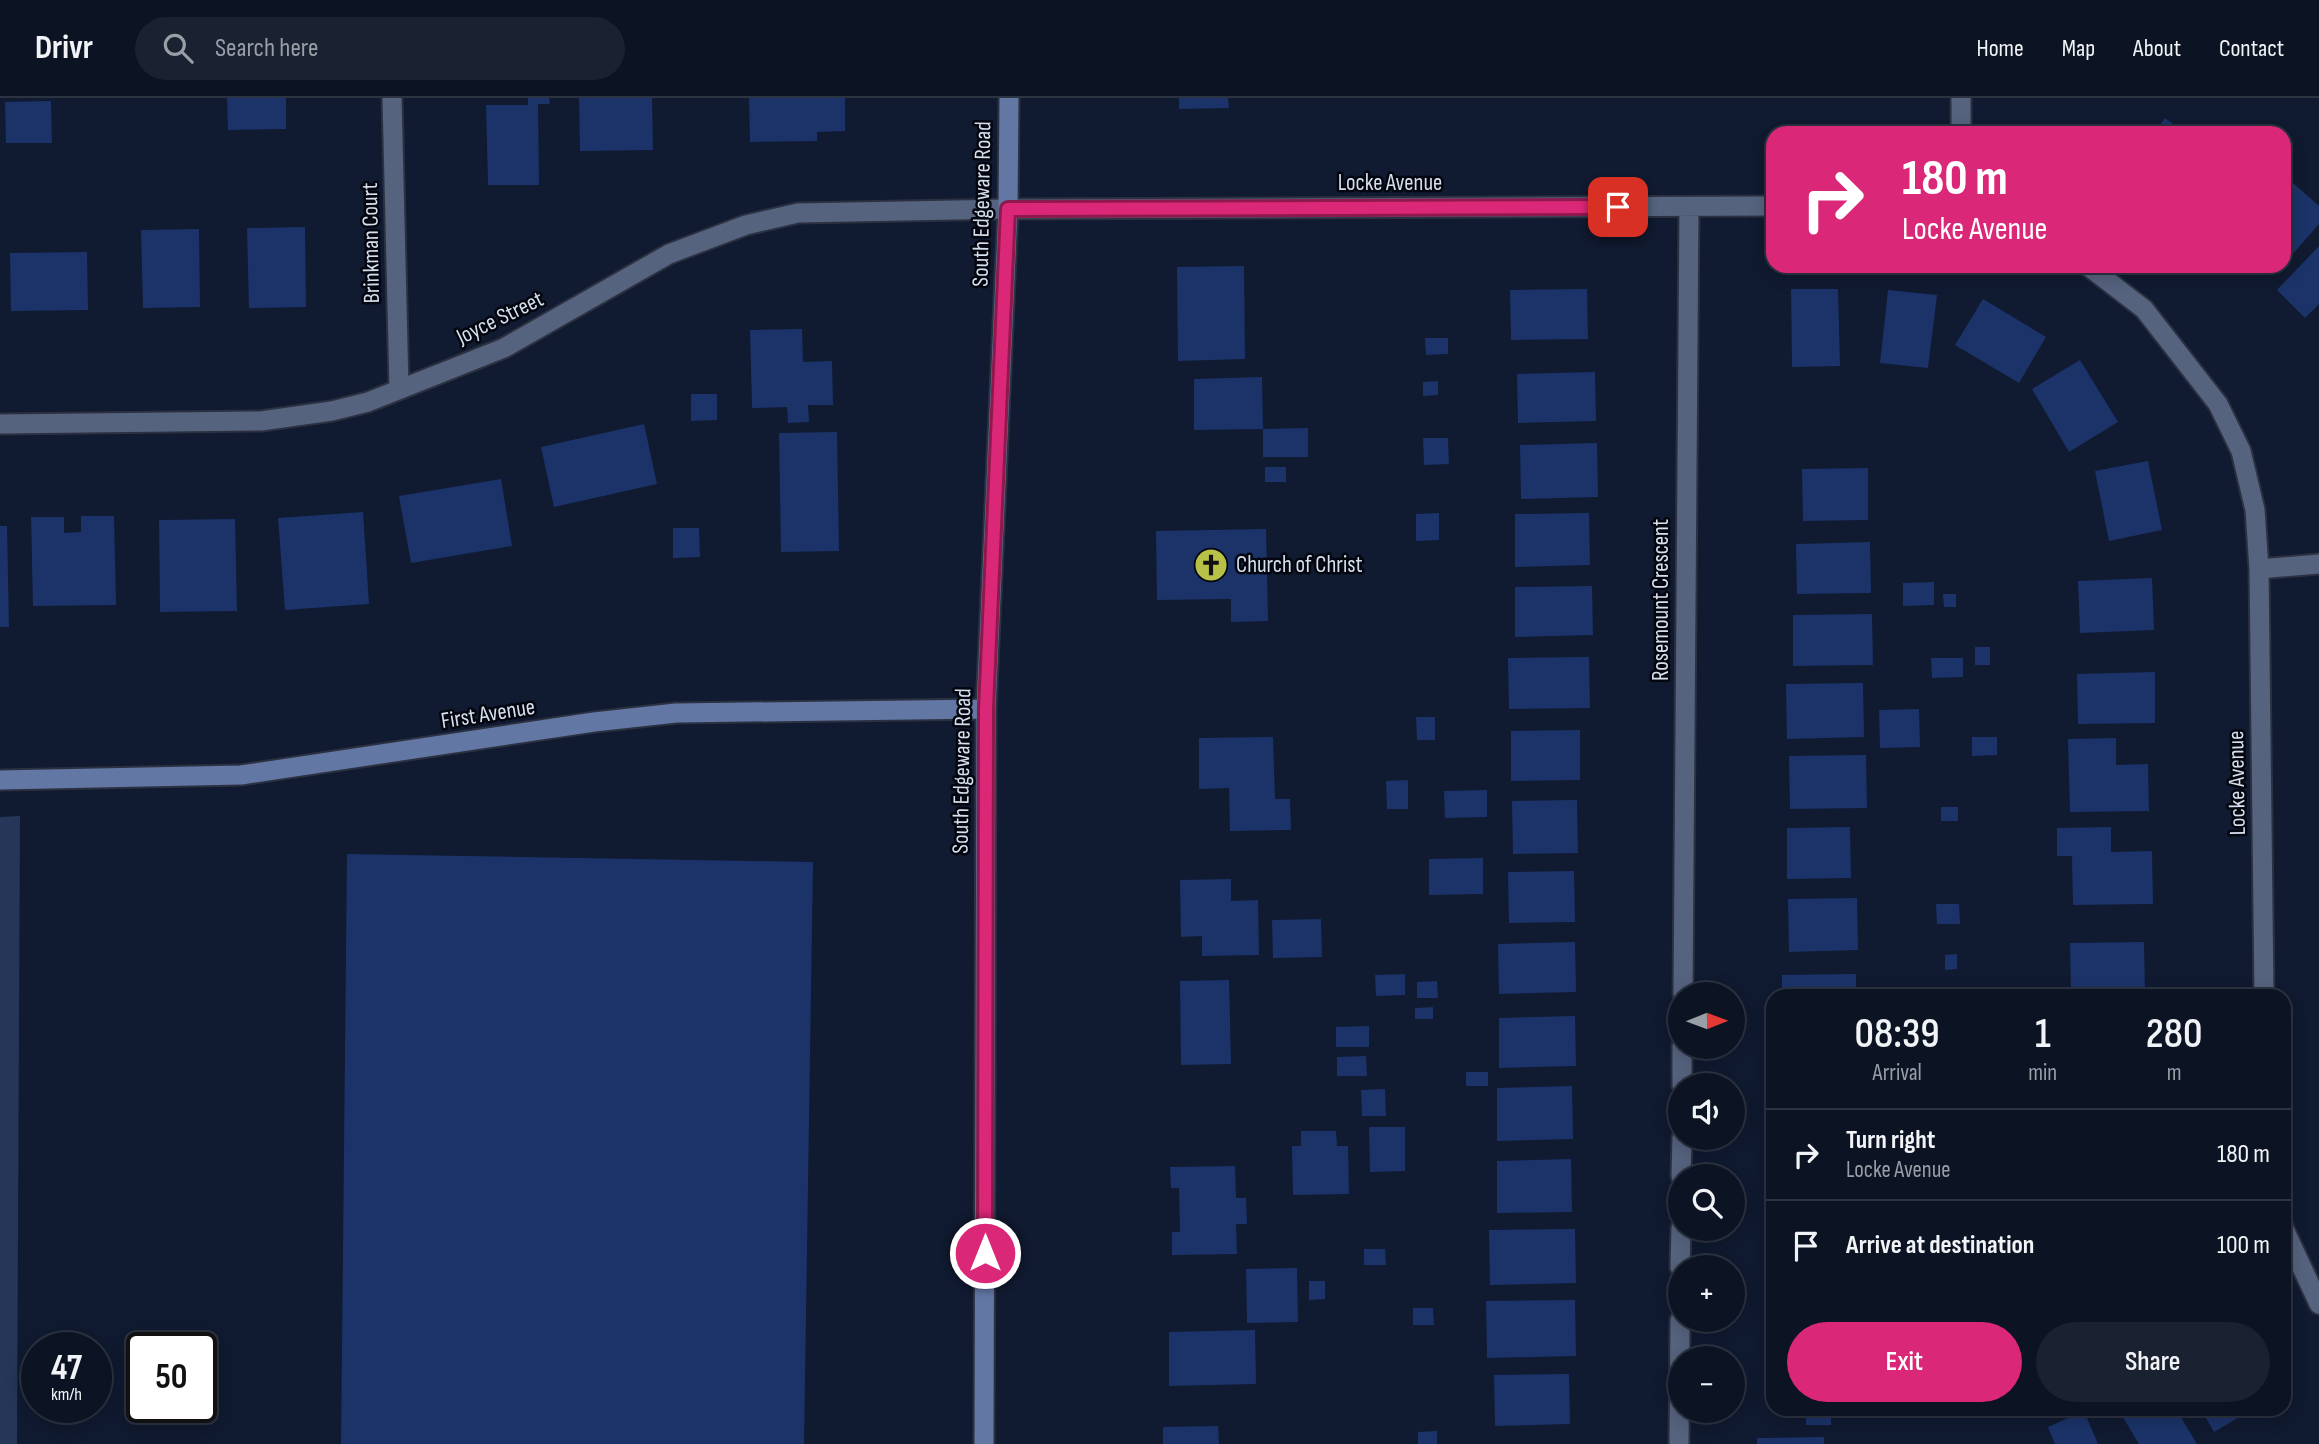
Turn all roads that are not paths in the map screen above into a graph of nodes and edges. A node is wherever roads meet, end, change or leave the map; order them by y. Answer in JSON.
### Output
{"nodes":[{"id":1,"x":392,"y":98,"type":"edge"},
{"id":2,"x":1009,"y":98,"type":"edge"},
{"id":3,"x":1961,"y":98,"type":"edge"},
{"id":4,"x":1961,"y":126,"type":"edge"},
{"id":5,"x":1766,"y":206,"type":"edge"},
{"id":6,"x":1689,"y":207,"type":"junction"},
{"id":7,"x":1008,"y":209,"type":"junction"},
{"id":8,"x":2097,"y":273,"type":"edge"},
{"id":9,"x":399,"y":388,"type":"junction"},
{"id":10,"x":0,"y":424,"type":"edge"},
{"id":11,"x":2319,"y":564,"type":"edge"},
{"id":12,"x":2259,"y":569,"type":"junction"},
{"id":13,"x":986,"y":709,"type":"junction"},
{"id":14,"x":0,"y":780,"type":"edge"},
{"id":15,"x":1683,"y":982,"type":"edge"},
{"id":16,"x":2264,"y":989,"type":"edge"},
{"id":17,"x":2291,"y":1244,"type":"edge"},
{"id":18,"x":2319,"y":1304,"type":"edge"},
{"id":19,"x":1680,"y":1332,"type":"edge"},
{"id":20,"x":984,"y":1444,"type":"edge"},
{"id":21,"x":1679,"y":1444,"type":"edge"}],
"edges":[{"from":1,"to":9,"type":"street","name":"Brinkman Court"},
{"from":2,"to":7,"type":"main road","name":"South Edgeware Road"},
{"from":3,"to":4,"type":"street"},
{"from":5,"to":6,"type":"street","name":"Locke Avenue"},
{"from":6,"to":7,"type":"street","name":"Locke Avenue"},
{"from":6,"to":15,"type":"street","name":"Rosemount Crescent"},
{"from":7,"to":9,"type":"street","name":"Joyce Street"},
{"from":7,"to":13,"type":"main road","name":"South Edgeware Road"},
{"from":8,"to":12,"type":"street","name":"Locke Avenue"},
{"from":9,"to":10,"type":"street","name":"Joyce Street"},
{"from":11,"to":12,"type":"street"},
{"from":12,"to":16,"type":"street","name":"Locke Avenue"},
{"from":13,"to":14,"type":"main road","name":"First Avenue"},
{"from":13,"to":20,"type":"main road","name":"South Edgeware Road"},
{"from":17,"to":18,"type":"street"},
{"from":19,"to":21,"type":"street"}]}
